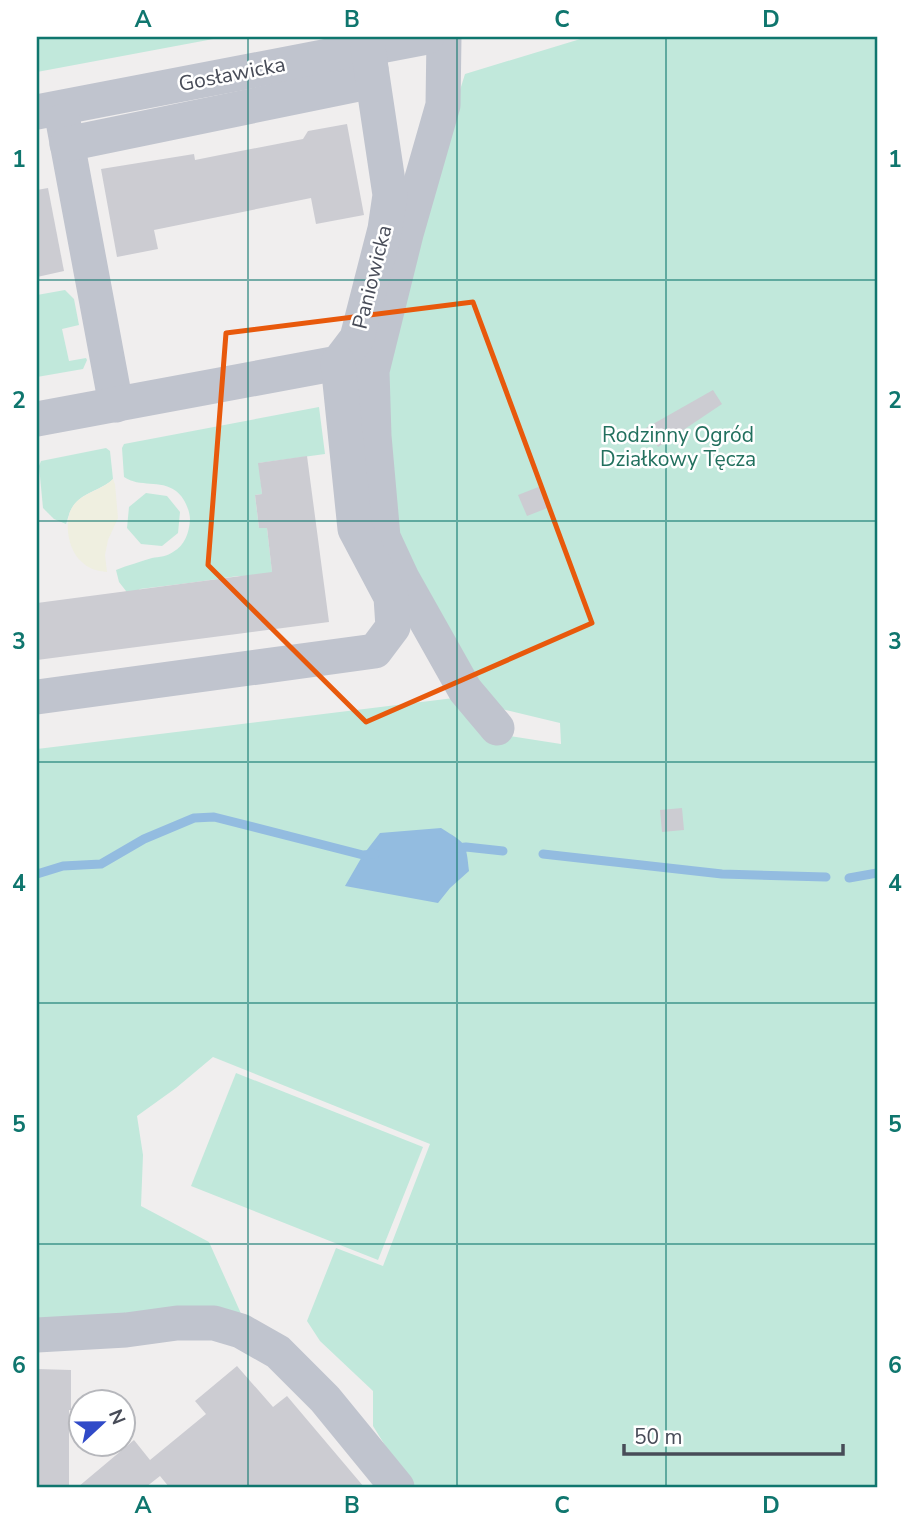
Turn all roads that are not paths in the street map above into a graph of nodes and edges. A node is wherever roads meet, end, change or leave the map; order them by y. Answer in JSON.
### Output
{"nodes":[{"id":1,"x":426,"y":37,"type":"edge"},
{"id":2,"x":444,"y":37,"type":"edge"},
{"id":3,"x":369,"y":59,"type":"junction"},
{"id":4,"x":50,"y":121,"type":"edge"},
{"id":5,"x":338,"y":363,"type":"junction"},
{"id":6,"x":116,"y":405,"type":"junction"},
{"id":7,"x":37,"y":419,"type":"edge"},
{"id":8,"x":37,"y":697,"type":"edge"},
{"id":9,"x":497,"y":727,"type":"dead end"},
{"id":10,"x":37,"y":1335,"type":"edge"},
{"id":11,"x":397,"y":1487,"type":"edge"}],
"edges":[{"from":1,"to":3,"type":"street","name":"Gosławicka"},
{"from":2,"to":9,"type":"street"},
{"from":3,"to":4,"type":"street","name":"Gosławicka"},
{"from":3,"to":5,"type":"street","name":"Paniowicka"},
{"from":4,"to":6,"type":"street"},
{"from":5,"to":6,"type":"street"},
{"from":5,"to":8,"type":"street"},
{"from":6,"to":7,"type":"street"},
{"from":10,"to":11,"type":"street"}]}
